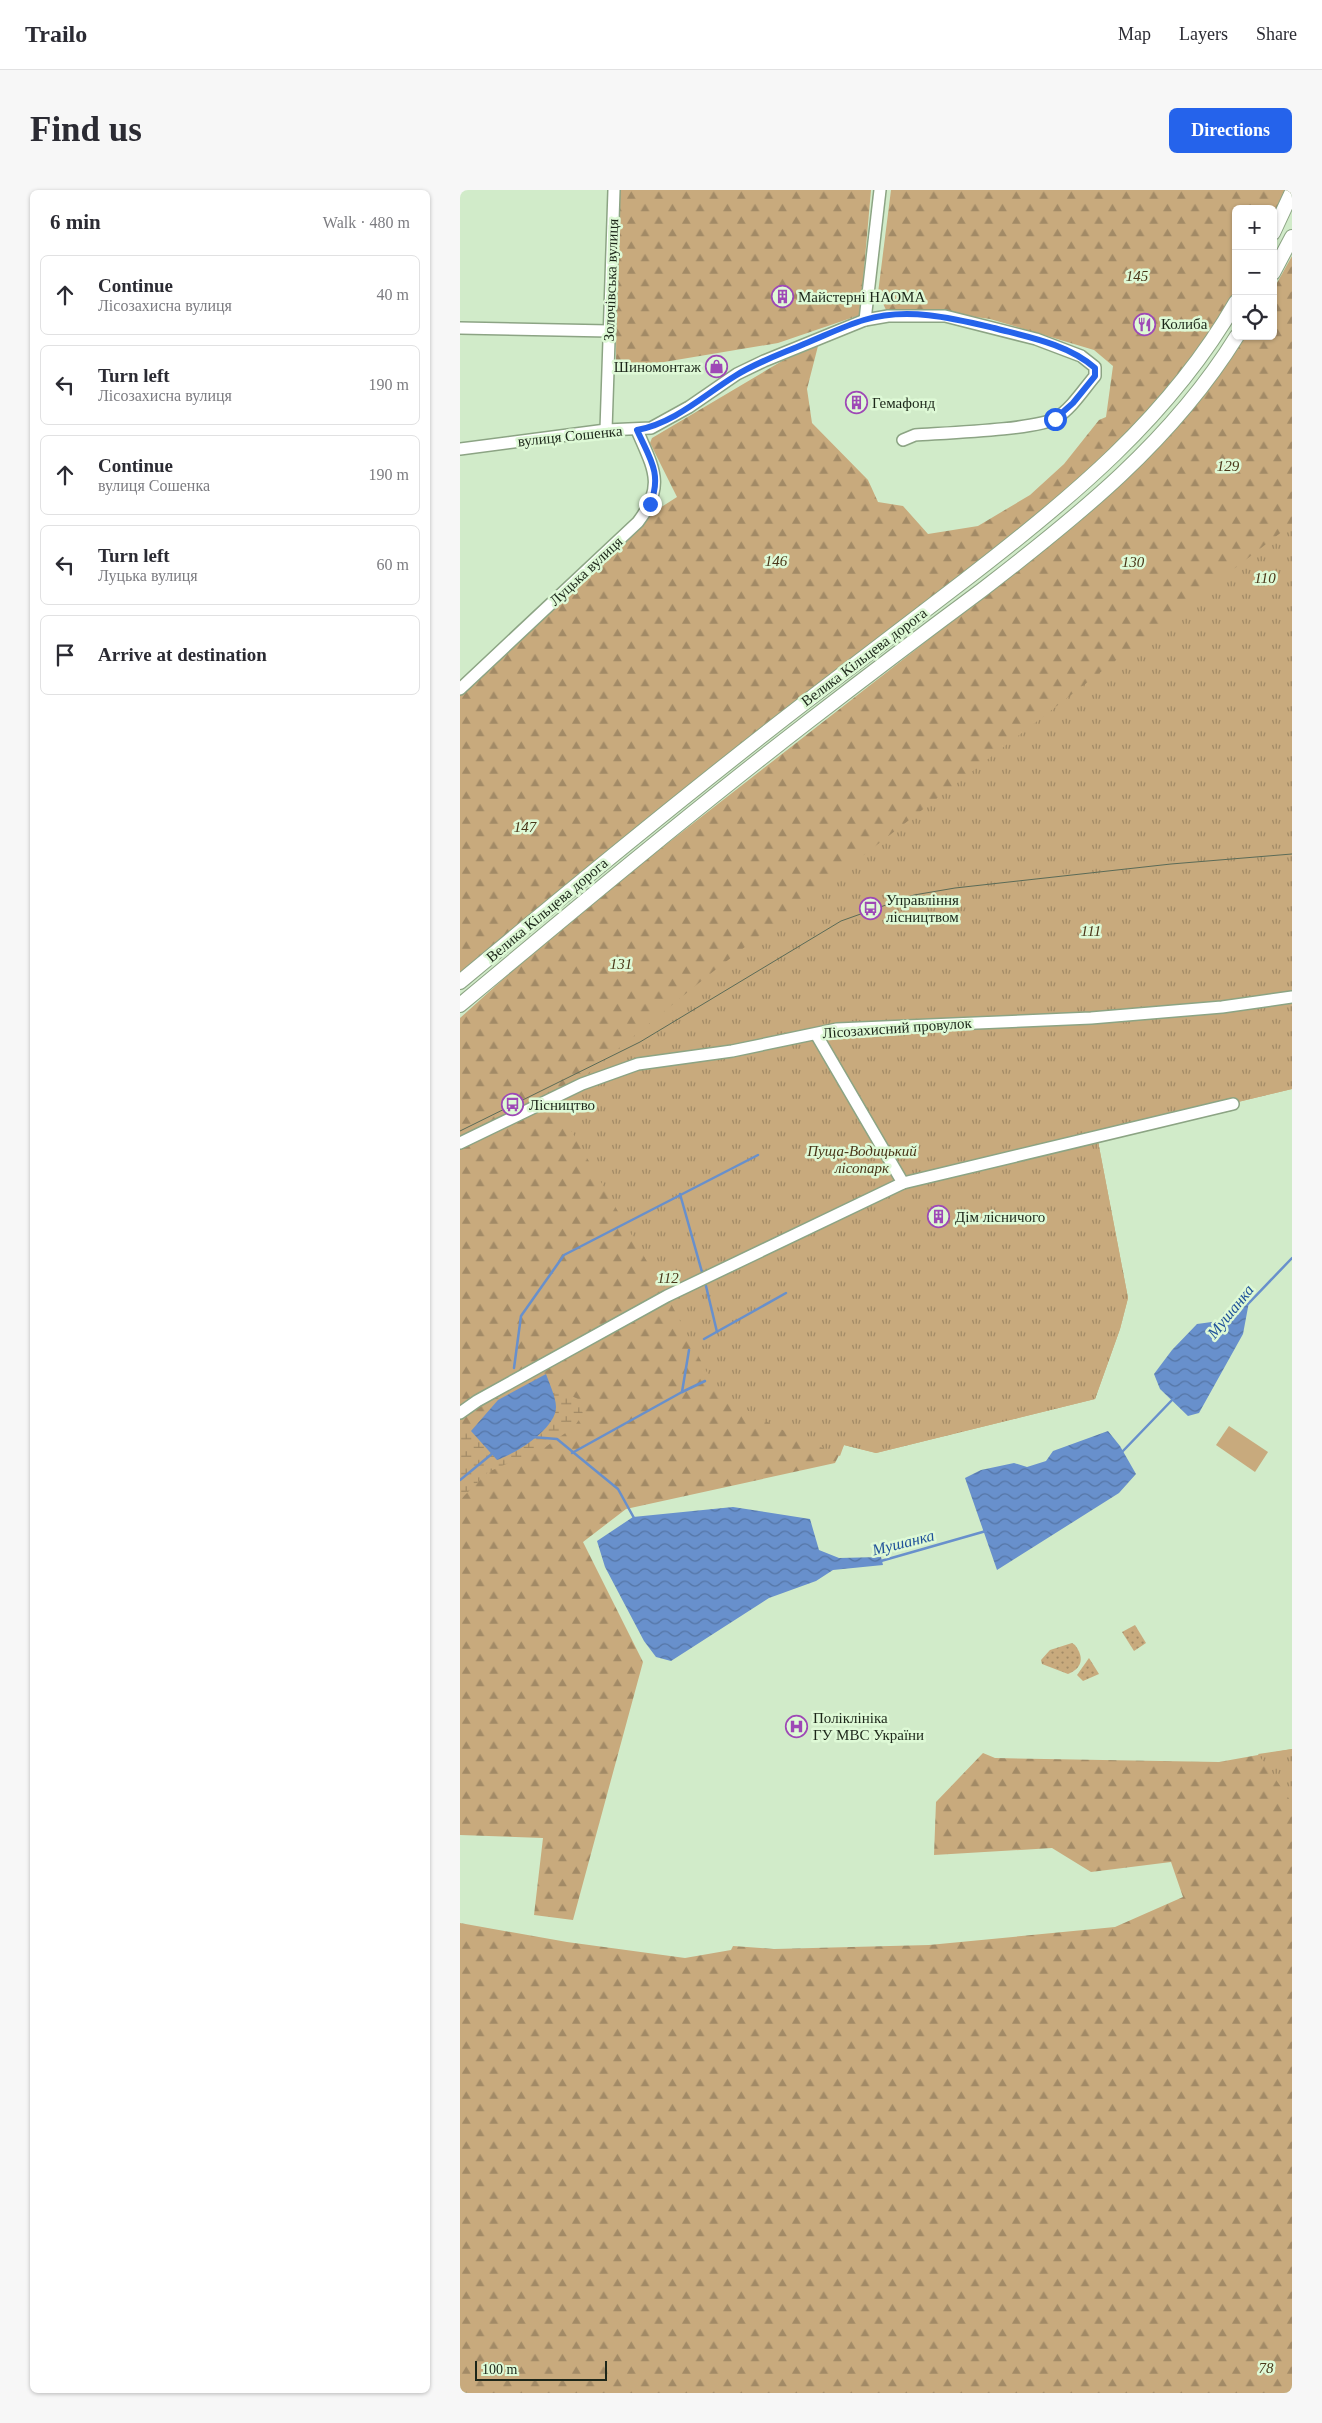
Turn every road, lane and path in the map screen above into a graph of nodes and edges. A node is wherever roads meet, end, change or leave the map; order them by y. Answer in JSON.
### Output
{"nodes":[{"id":1,"x":614,"y":190,"type":"edge"},
{"id":2,"x":880,"y":190,"type":"edge"},
{"id":3,"x":1292,"y":192,"type":"edge"},
{"id":4,"x":1277,"y":224,"type":"edge"},
{"id":5,"x":1292,"y":237,"type":"edge"},
{"id":6,"x":1277,"y":265,"type":"edge"},
{"id":7,"x":1232,"y":309,"type":"edge"},
{"id":8,"x":865,"y":320,"type":"junction"},
{"id":9,"x":460,"y":328,"type":"edge"},
{"id":10,"x":609,"y":331,"type":"junction"},
{"id":11,"x":1233,"y":340,"type":"edge"},
{"id":12,"x":606,"y":430,"type":"junction"},
{"id":13,"x":637,"y":430,"type":"junction"},
{"id":14,"x":903,"y":440,"type":"dead end"},
{"id":15,"x":460,"y":449,"type":"edge"},
{"id":16,"x":460,"y":688,"type":"edge"},
{"id":17,"x":460,"y":982,"type":"edge"},
{"id":18,"x":1292,"y":996,"type":"edge"},
{"id":19,"x":460,"y":1005,"type":"edge"},
{"id":20,"x":816,"y":1034,"type":"junction"},
{"id":21,"x":1232,"y":1104,"type":"dead end"},
{"id":22,"x":460,"y":1143,"type":"edge"},
{"id":23,"x":903,"y":1182,"type":"junction"},
{"id":24,"x":460,"y":1413,"type":"edge"}],
"edges":[{"from":1,"to":10,"type":"street","name":"Золочівська вулиця"},
{"from":2,"to":8,"type":"street"},
{"from":3,"to":4,"type":"main road"},
{"from":5,"to":6,"type":"main road"},
{"from":7,"to":17,"type":"main road","name":"Велика Кільцева дорога"},
{"from":8,"to":13,"type":"street","name":"вулиця Сошенка"},
{"from":8,"to":14,"type":"street","name":"вулиця Сошенка"},
{"from":9,"to":10,"type":"street"},
{"from":10,"to":12,"type":"street","name":"Золочівська вулиця"},
{"from":11,"to":19,"type":"main road","name":"Велика Кільцева дорога"},
{"from":12,"to":13,"type":"street","name":"вулиця Сошенка"},
{"from":12,"to":15,"type":"street","name":"вулиця Сошенка"},
{"from":13,"to":16,"type":"street","name":"Луцька вулиця"},
{"from":18,"to":20,"type":"street","name":"Лісозахисний провулок"},
{"from":20,"to":22,"type":"street","name":"Лісозахисний провулок"},
{"from":20,"to":23,"type":"street"},
{"from":21,"to":23,"type":"street"},
{"from":23,"to":24,"type":"street"}]}
